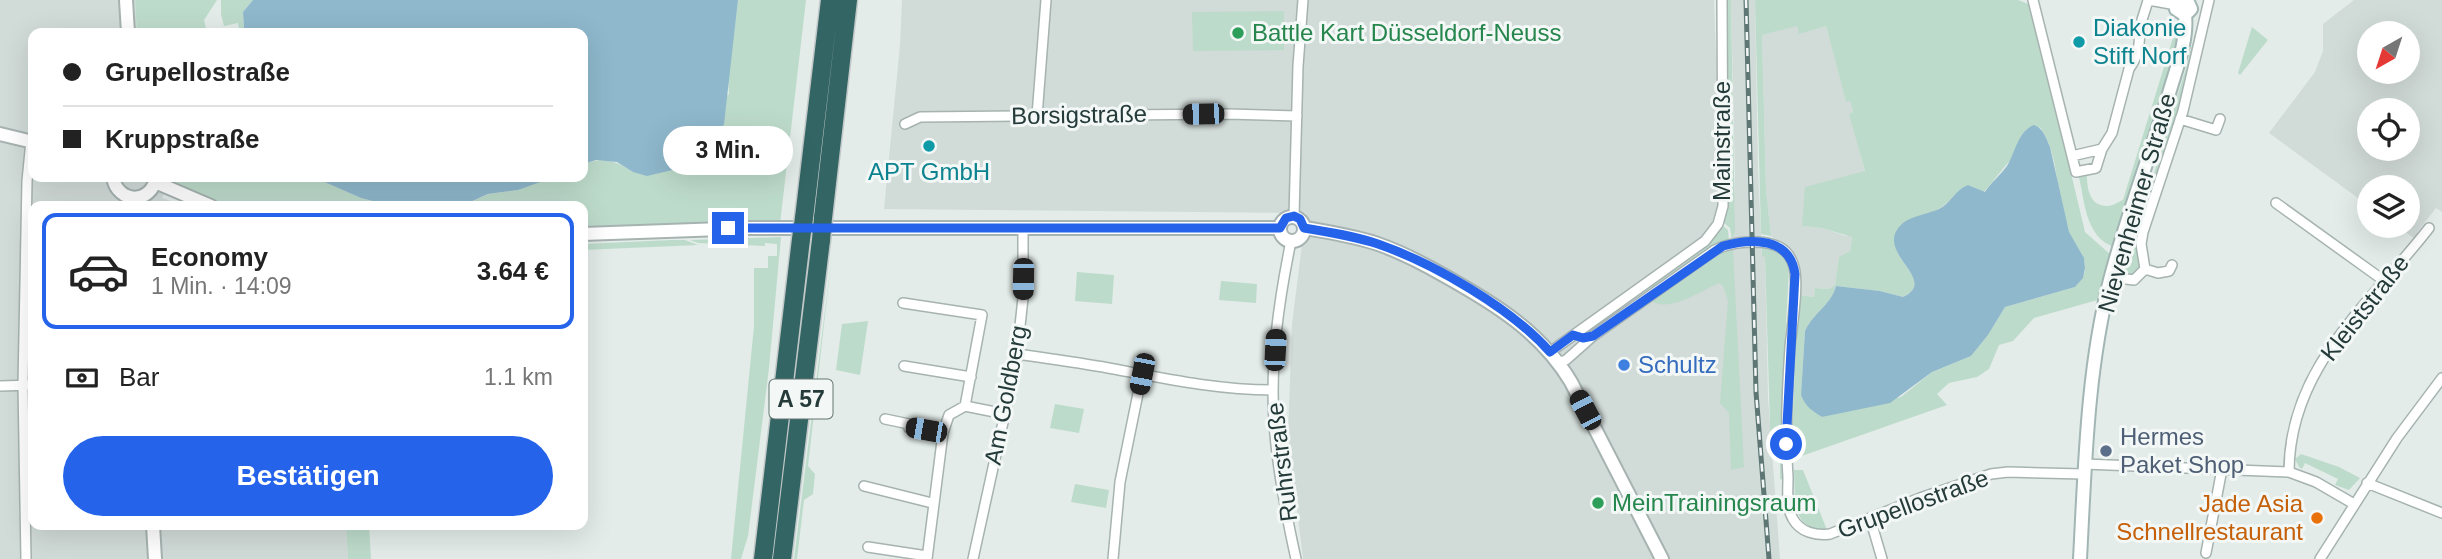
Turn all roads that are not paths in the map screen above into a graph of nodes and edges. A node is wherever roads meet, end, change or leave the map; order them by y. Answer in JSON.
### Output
{"nodes":[{"id":1,"x":126,"y":0,"type":"edge"},
{"id":2,"x":830,"y":0,"type":"edge"},
{"id":3,"x":848,"y":0,"type":"edge"},
{"id":4,"x":1046,"y":0,"type":"edge"},
{"id":5,"x":1303,"y":0,"type":"edge"},
{"id":6,"x":1722,"y":0,"type":"edge"},
{"id":7,"x":2033,"y":0,"type":"edge"},
{"id":8,"x":2149,"y":0,"type":"edge"},
{"id":9,"x":2209,"y":0,"type":"edge"},
{"id":10,"x":2184,"y":3,"type":"edge"},
{"id":11,"x":128,"y":28,"type":"edge"},
{"id":12,"x":1037,"y":116,"type":"junction"},
{"id":13,"x":1297,"y":116,"type":"junction"},
{"id":14,"x":2180,"y":119,"type":"junction"},
{"id":15,"x":2220,"y":119,"type":"dead end"},
{"id":16,"x":905,"y":124,"type":"dead end"},
{"id":17,"x":0,"y":134,"type":"edge"},
{"id":18,"x":28,"y":140,"type":"edge"},
{"id":19,"x":2102,"y":149,"type":"junction"},
{"id":20,"x":2073,"y":156,"type":"junction"},
{"id":21,"x":28,"y":164,"type":"edge"},
{"id":22,"x":115,"y":182,"type":"edge"},
{"id":23,"x":154,"y":182,"type":"edge"},
{"id":24,"x":161,"y":182,"type":"edge"},
{"id":25,"x":134,"y":201,"type":"edge"},
{"id":26,"x":137,"y":201,"type":"edge"},
{"id":27,"x":201,"y":201,"type":"edge"},
{"id":28,"x":2276,"y":203,"type":"dead end"},
{"id":29,"x":1294,"y":216,"type":"junction"},
{"id":30,"x":1280,"y":228,"type":"junction"},
{"id":31,"x":1304,"y":228,"type":"junction"},
{"id":32,"x":2429,"y":228,"type":"dead end"},
{"id":33,"x":1023,"y":229,"type":"junction"},
{"id":34,"x":588,"y":234,"type":"edge"},
{"id":35,"x":1291,"y":241,"type":"junction"},
{"id":36,"x":2172,"y":265,"type":"dead end"},
{"id":37,"x":2145,"y":269,"type":"junction"},
{"id":38,"x":2111,"y":277,"type":"junction"},
{"id":39,"x":2383,"y":280,"type":"junction"},
{"id":40,"x":903,"y":303,"type":"dead end"},
{"id":41,"x":1573,"y":335,"type":"junction"},
{"id":42,"x":1593,"y":336,"type":"junction"},
{"id":43,"x":1018,"y":354,"type":"junction"},
{"id":44,"x":1554,"y":357,"type":"junction"},
{"id":45,"x":904,"y":366,"type":"dead end"},
{"id":46,"x":1142,"y":374,"type":"junction"},
{"id":47,"x":971,"y":377,"type":"junction"},
{"id":48,"x":2442,"y":379,"type":"edge"},
{"id":49,"x":23,"y":385,"type":"junction"},
{"id":50,"x":28,"y":385,"type":"edge"},
{"id":51,"x":0,"y":386,"type":"edge"},
{"id":52,"x":1273,"y":390,"type":"junction"},
{"id":53,"x":965,"y":406,"type":"junction"},
{"id":54,"x":1005,"y":414,"type":"junction"},
{"id":55,"x":885,"y":419,"type":"dead end"},
{"id":56,"x":943,"y":433,"type":"junction"},
{"id":57,"x":2084,"y":469,"type":"junction"},
{"id":58,"x":2222,"y":469,"type":"junction"},
{"id":59,"x":2289,"y":472,"type":"junction"},
{"id":60,"x":2367,"y":483,"type":"junction"},
{"id":61,"x":864,"y":486,"type":"dead end"},
{"id":62,"x":932,"y":503,"type":"junction"},
{"id":63,"x":2354,"y":504,"type":"junction"},
{"id":64,"x":2442,"y":513,"type":"edge"},
{"id":65,"x":1870,"y":518,"type":"junction"},
{"id":66,"x":153,"y":530,"type":"edge"},
{"id":67,"x":868,"y":547,"type":"dead end"},
{"id":68,"x":2206,"y":553,"type":"dead end"},
{"id":69,"x":927,"y":558,"type":"edge"},
{"id":70,"x":26,"y":559,"type":"edge"},
{"id":71,"x":155,"y":559,"type":"edge"},
{"id":72,"x":763,"y":559,"type":"edge"},
{"id":73,"x":782,"y":559,"type":"edge"},
{"id":74,"x":973,"y":559,"type":"edge"},
{"id":75,"x":1113,"y":559,"type":"edge"},
{"id":76,"x":1296,"y":559,"type":"edge"},
{"id":77,"x":1662,"y":559,"type":"edge"},
{"id":78,"x":1882,"y":559,"type":"edge"},
{"id":79,"x":2080,"y":559,"type":"edge"},
{"id":80,"x":2320,"y":559,"type":"edge"}],
"edges":[{"from":1,"to":11,"type":"street"},
{"from":2,"to":72,"type":"highway","number":"A 57","bridge":true},
{"from":3,"to":73,"type":"highway","number":"A 57","bridge":true},
{"from":4,"to":12,"type":"street"},
{"from":5,"to":13,"type":"street"},
{"from":6,"to":41,"type":"street","name":"Mainstraße"},
{"from":7,"to":20,"type":"street"},
{"from":8,"to":10,"type":"street"},
{"from":8,"to":19,"type":"street"},
{"from":9,"to":14,"type":"street"},
{"from":10,"to":38,"type":"street","name":"Nievenheimer Straße"},
{"from":12,"to":13,"type":"street","name":"Borsigstraße"},
{"from":12,"to":16,"type":"street","name":"Borsigstraße"},
{"from":13,"to":29,"type":"street"},
{"from":14,"to":15,"type":"street"},
{"from":14,"to":37,"type":"street"},
{"from":17,"to":18,"type":"street"},
{"from":19,"to":20,"type":"street"},
{"from":19,"to":20,"type":"street"},
{"from":21,"to":49,"type":"street"},
{"from":22,"to":25,"type":"street"},
{"from":23,"to":26,"type":"street"},
{"from":24,"to":27,"type":"street"},
{"from":28,"to":39,"type":"street"},
{"from":29,"to":30,"type":"street"},
{"from":29,"to":31,"type":"street"},
{"from":30,"to":33,"type":"street"},
{"from":30,"to":35,"type":"street"},
{"from":31,"to":35,"type":"street"},
{"from":31,"to":44,"type":"street"},
{"from":32,"to":39,"type":"street","name":"Kleiststraße"},
{"from":33,"to":34,"type":"street"},
{"from":33,"to":43,"type":"street","name":"Am Goldberg"},
{"from":35,"to":52,"type":"street","name":"Ruhrstraße"},
{"from":36,"to":37,"type":"street"},
{"from":37,"to":38,"type":"street"},
{"from":38,"to":57,"type":"street","name":"Nievenheimer Straße"},
{"from":39,"to":59,"type":"street","name":"Kleiststraße"},
{"from":40,"to":47,"type":"street"},
{"from":41,"to":42,"type":"street"},
{"from":41,"to":44,"type":"street","name":"Mainstraße"},
{"from":42,"to":44,"type":"street"},
{"from":42,"to":65,"type":"street","name":"Grupellostraße"},
{"from":43,"to":46,"type":"street"},
{"from":43,"to":54,"type":"street","name":"Am Goldberg"},
{"from":44,"to":77,"type":"street"},
{"from":45,"to":47,"type":"street"},
{"from":46,"to":52,"type":"street"},
{"from":46,"to":75,"type":"street"},
{"from":47,"to":53,"type":"street"},
{"from":48,"to":60,"type":"street"},
{"from":49,"to":50,"type":"street"},
{"from":49,"to":51,"type":"street"},
{"from":49,"to":70,"type":"street"},
{"from":52,"to":76,"type":"street","name":"Ruhrstraße"},
{"from":53,"to":54,"type":"street"},
{"from":53,"to":56,"type":"street"},
{"from":54,"to":74,"type":"street","name":"Am Goldberg"},
{"from":55,"to":56,"type":"street"},
{"from":56,"to":62,"type":"street"},
{"from":57,"to":58,"type":"street","name":"Grupellostraße"},
{"from":57,"to":65,"type":"street","name":"Grupellostraße"},
{"from":57,"to":79,"type":"street","name":"Nievenheimer Straße"},
{"from":58,"to":59,"type":"street","name":"Grupellostraße"},
{"from":58,"to":68,"type":"street"},
{"from":59,"to":63,"type":"street","name":"Grupellostraße"},
{"from":60,"to":63,"type":"street"},
{"from":60,"to":64,"type":"street"},
{"from":61,"to":62,"type":"street"},
{"from":62,"to":69,"type":"street"},
{"from":63,"to":80,"type":"street"},
{"from":65,"to":78,"type":"street"},
{"from":66,"to":71,"type":"street"},
{"from":67,"to":69,"type":"street"}]}
